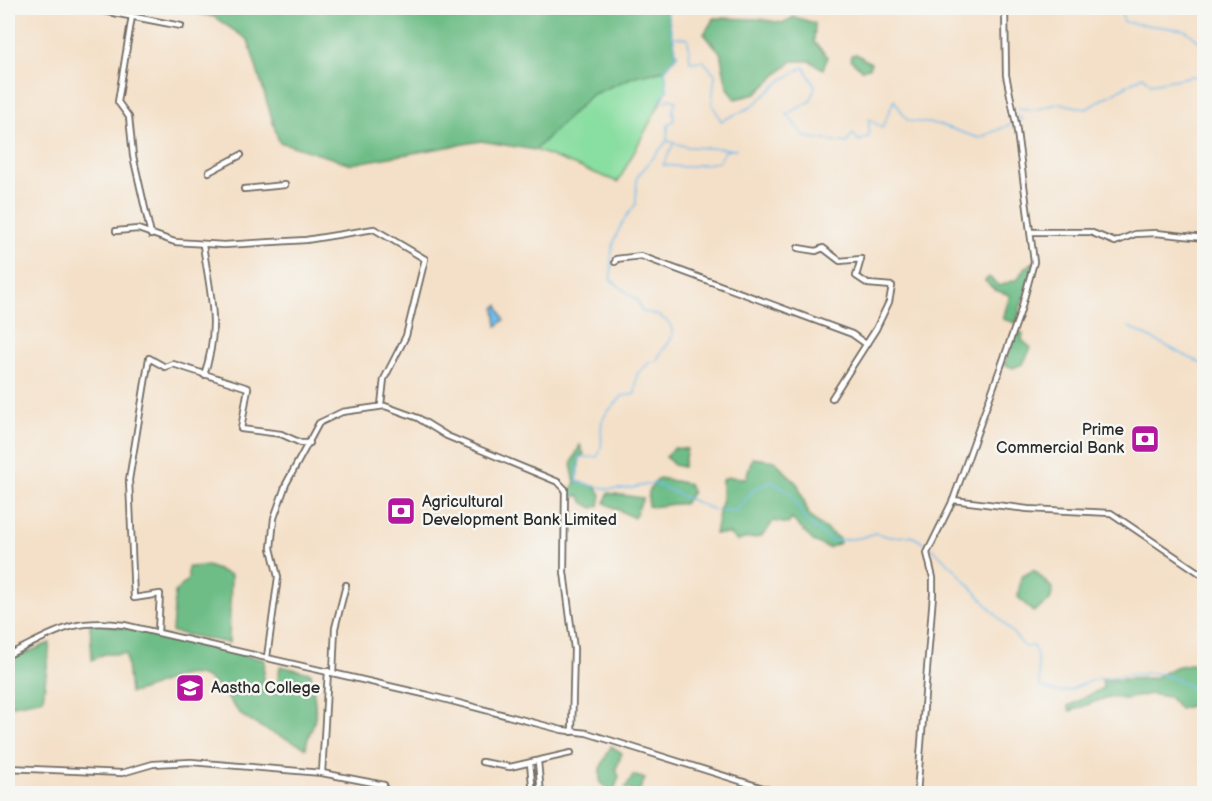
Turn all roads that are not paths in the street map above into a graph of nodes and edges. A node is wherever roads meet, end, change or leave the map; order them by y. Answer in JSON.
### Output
{"nodes":[{"id":1,"x":88,"y":8,"type":"edge"},
{"id":2,"x":1005,"y":8,"type":"edge"},
{"id":3,"x":132,"y":16,"type":"junction"},
{"id":4,"x":181,"y":27,"type":"dead end"},
{"id":5,"x":242,"y":155,"type":"dead end"},
{"id":6,"x":209,"y":172,"type":"dead end"},
{"id":7,"x":285,"y":185,"type":"dead end"},
{"id":8,"x":244,"y":189,"type":"dead end"},
{"id":9,"x":116,"y":231,"type":"dead end"},
{"id":10,"x":1032,"y":232,"type":"junction"},
{"id":11,"x":152,"y":235,"type":"junction"},
{"id":12,"x":1204,"y":238,"type":"edge"},
{"id":13,"x":202,"y":244,"type":"junction"},
{"id":14,"x":798,"y":248,"type":"dead end"},
{"id":15,"x":615,"y":262,"type":"dead end"},
{"id":16,"x":866,"y":344,"type":"junction"},
{"id":17,"x":204,"y":375,"type":"junction"},
{"id":18,"x":832,"y":398,"type":"dead end"},
{"id":19,"x":381,"y":405,"type":"junction"},
{"id":20,"x":310,"y":443,"type":"junction"},
{"id":21,"x":953,"y":500,"type":"junction"},
{"id":22,"x":1204,"y":576,"type":"edge"},
{"id":23,"x":346,"y":585,"type":"dead end"},
{"id":24,"x":158,"y":632,"type":"junction"},
{"id":25,"x":8,"y":655,"type":"edge"},
{"id":26,"x":267,"y":657,"type":"junction"},
{"id":27,"x":331,"y":672,"type":"junction"},
{"id":28,"x":572,"y":732,"type":"junction"},
{"id":29,"x":571,"y":753,"type":"dead end"},
{"id":30,"x":538,"y":761,"type":"junction"},
{"id":31,"x":482,"y":762,"type":"dead end"},
{"id":32,"x":531,"y":763,"type":"junction"},
{"id":33,"x":8,"y":768,"type":"edge"},
{"id":34,"x":322,"y":772,"type":"junction"},
{"id":35,"x":384,"y":784,"type":"dead end"},
{"id":36,"x":533,"y":794,"type":"edge"},
{"id":37,"x":541,"y":794,"type":"edge"},
{"id":38,"x":782,"y":794,"type":"edge"},
{"id":39,"x":917,"y":794,"type":"edge"}],
"edges":[{"from":1,"to":3,"type":"street"},
{"from":2,"to":10,"type":"street"},
{"from":3,"to":4,"type":"street"},
{"from":3,"to":11,"type":"street"},
{"from":5,"to":6,"type":"street"},
{"from":7,"to":8,"type":"street"},
{"from":9,"to":11,"type":"street"},
{"from":10,"to":12,"type":"street"},
{"from":10,"to":21,"type":"street"},
{"from":11,"to":13,"type":"street"},
{"from":13,"to":17,"type":"street"},
{"from":13,"to":19,"type":"street"},
{"from":14,"to":16,"type":"street"},
{"from":15,"to":16,"type":"street"},
{"from":16,"to":18,"type":"street"},
{"from":17,"to":20,"type":"street"},
{"from":17,"to":24,"type":"street"},
{"from":19,"to":20,"type":"street"},
{"from":19,"to":28,"type":"street"},
{"from":20,"to":26,"type":"street"},
{"from":21,"to":22,"type":"street"},
{"from":21,"to":39,"type":"street"},
{"from":23,"to":27,"type":"street"},
{"from":24,"to":25,"type":"street"},
{"from":24,"to":26,"type":"street"},
{"from":26,"to":27,"type":"street"},
{"from":27,"to":28,"type":"street"},
{"from":27,"to":34,"type":"street"},
{"from":28,"to":38,"type":"street"},
{"from":29,"to":30,"type":"street"},
{"from":30,"to":32,"type":"street"},
{"from":30,"to":37,"type":"street"},
{"from":31,"to":32,"type":"street"},
{"from":32,"to":36,"type":"street"},
{"from":33,"to":34,"type":"street"},
{"from":34,"to":35,"type":"street"}]}
